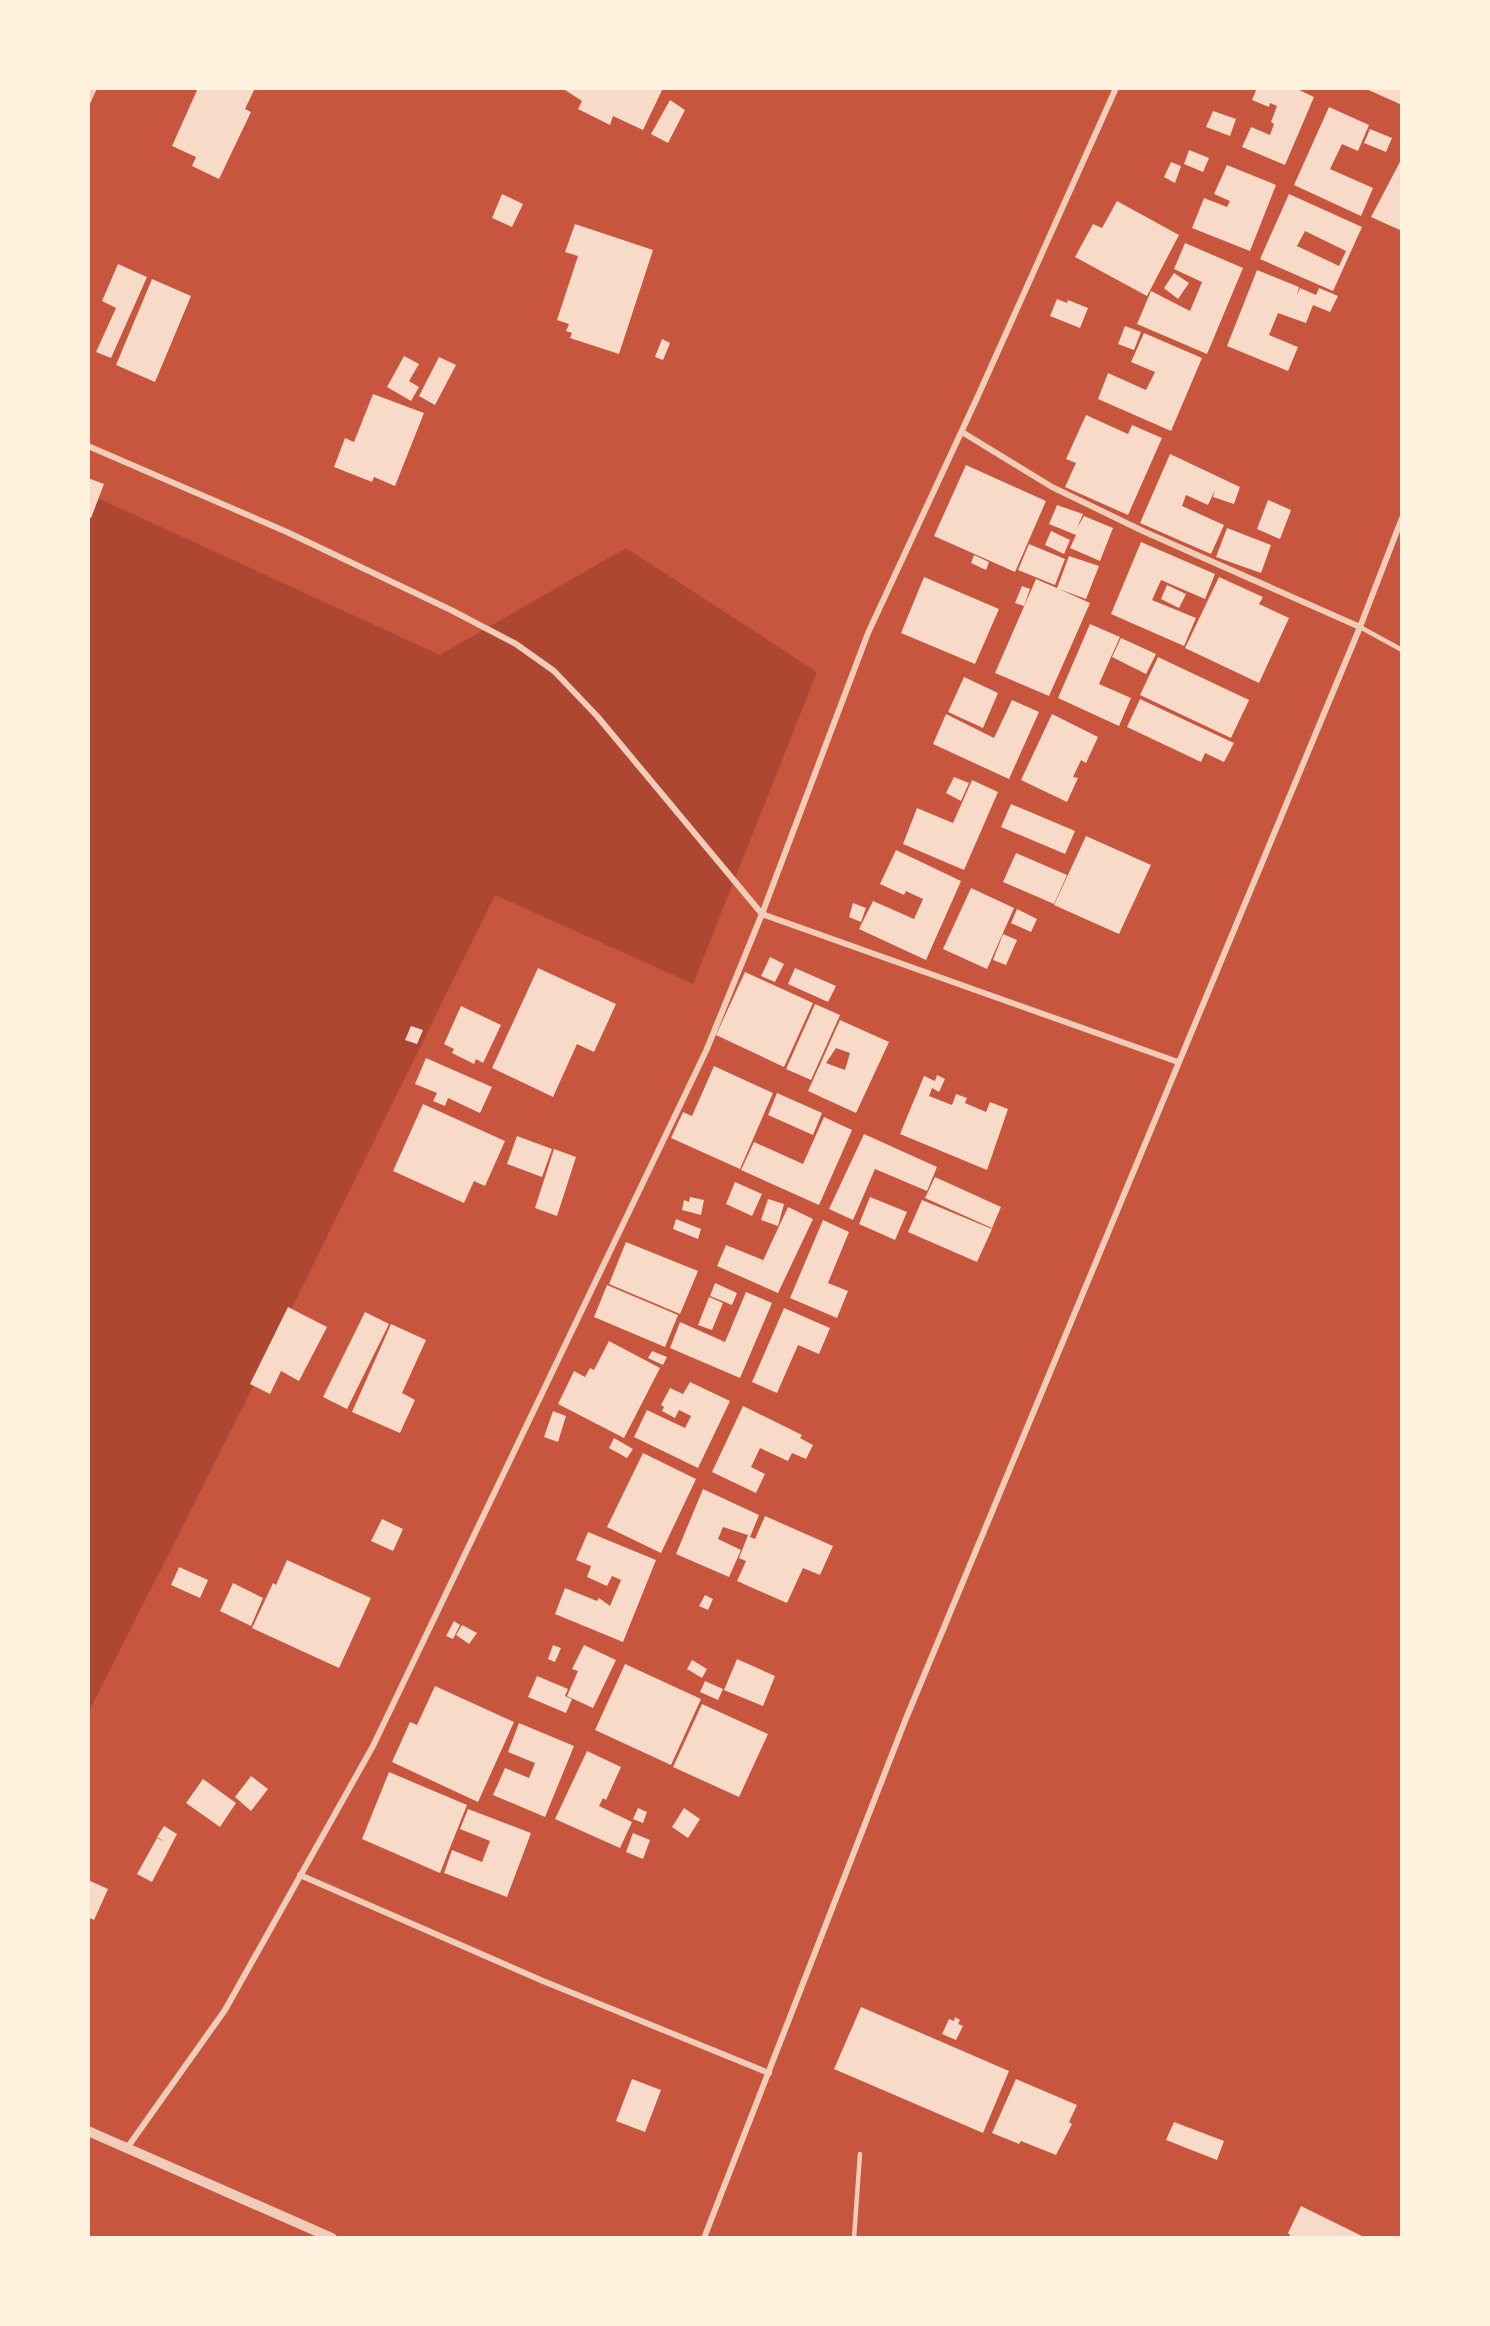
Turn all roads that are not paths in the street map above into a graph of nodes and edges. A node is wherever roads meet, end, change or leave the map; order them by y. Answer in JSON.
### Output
{"nodes":[{"id":1,"x":94,"y":88,"type":"edge"},
{"id":2,"x":1116,"y":88,"type":"edge"},
{"id":3,"x":88,"y":101,"type":"edge"},
{"id":4,"x":962,"y":432,"type":"junction"},
{"id":5,"x":88,"y":446,"type":"edge"},
{"id":6,"x":1401,"y":518,"type":"edge"},
{"id":7,"x":1360,"y":627,"type":"junction"},
{"id":8,"x":1401,"y":650,"type":"edge"},
{"id":9,"x":762,"y":914,"type":"junction"},
{"id":10,"x":1178,"y":1062,"type":"junction"},
{"id":11,"x":300,"y":1875,"type":"junction"},
{"id":12,"x":769,"y":2073,"type":"junction"},
{"id":13,"x":88,"y":2131,"type":"edge"},
{"id":14,"x":127,"y":2148,"type":"junction"},
{"id":15,"x":860,"y":2154,"type":"dead end"},
{"id":16,"x":332,"y":2238,"type":"edge"},
{"id":17,"x":704,"y":2238,"type":"edge"},
{"id":18,"x":854,"y":2238,"type":"edge"}],
"edges":[{"from":1,"to":3,"type":"street"},
{"from":2,"to":4,"type":"street"},
{"from":4,"to":7,"type":"street"},
{"from":4,"to":9,"type":"street"},
{"from":5,"to":9,"type":"street"},
{"from":6,"to":7,"type":"street"},
{"from":7,"to":8,"type":"lane"},
{"from":7,"to":10,"type":"street"},
{"from":9,"to":10,"type":"street"},
{"from":9,"to":11,"type":"street"},
{"from":10,"to":12,"type":"street"},
{"from":11,"to":12,"type":"street"},
{"from":11,"to":14,"type":"street"},
{"from":12,"to":17,"type":"street"},
{"from":13,"to":14,"type":"street"},
{"from":14,"to":16,"type":"street"},
{"from":15,"to":18,"type":"lane"}]}
